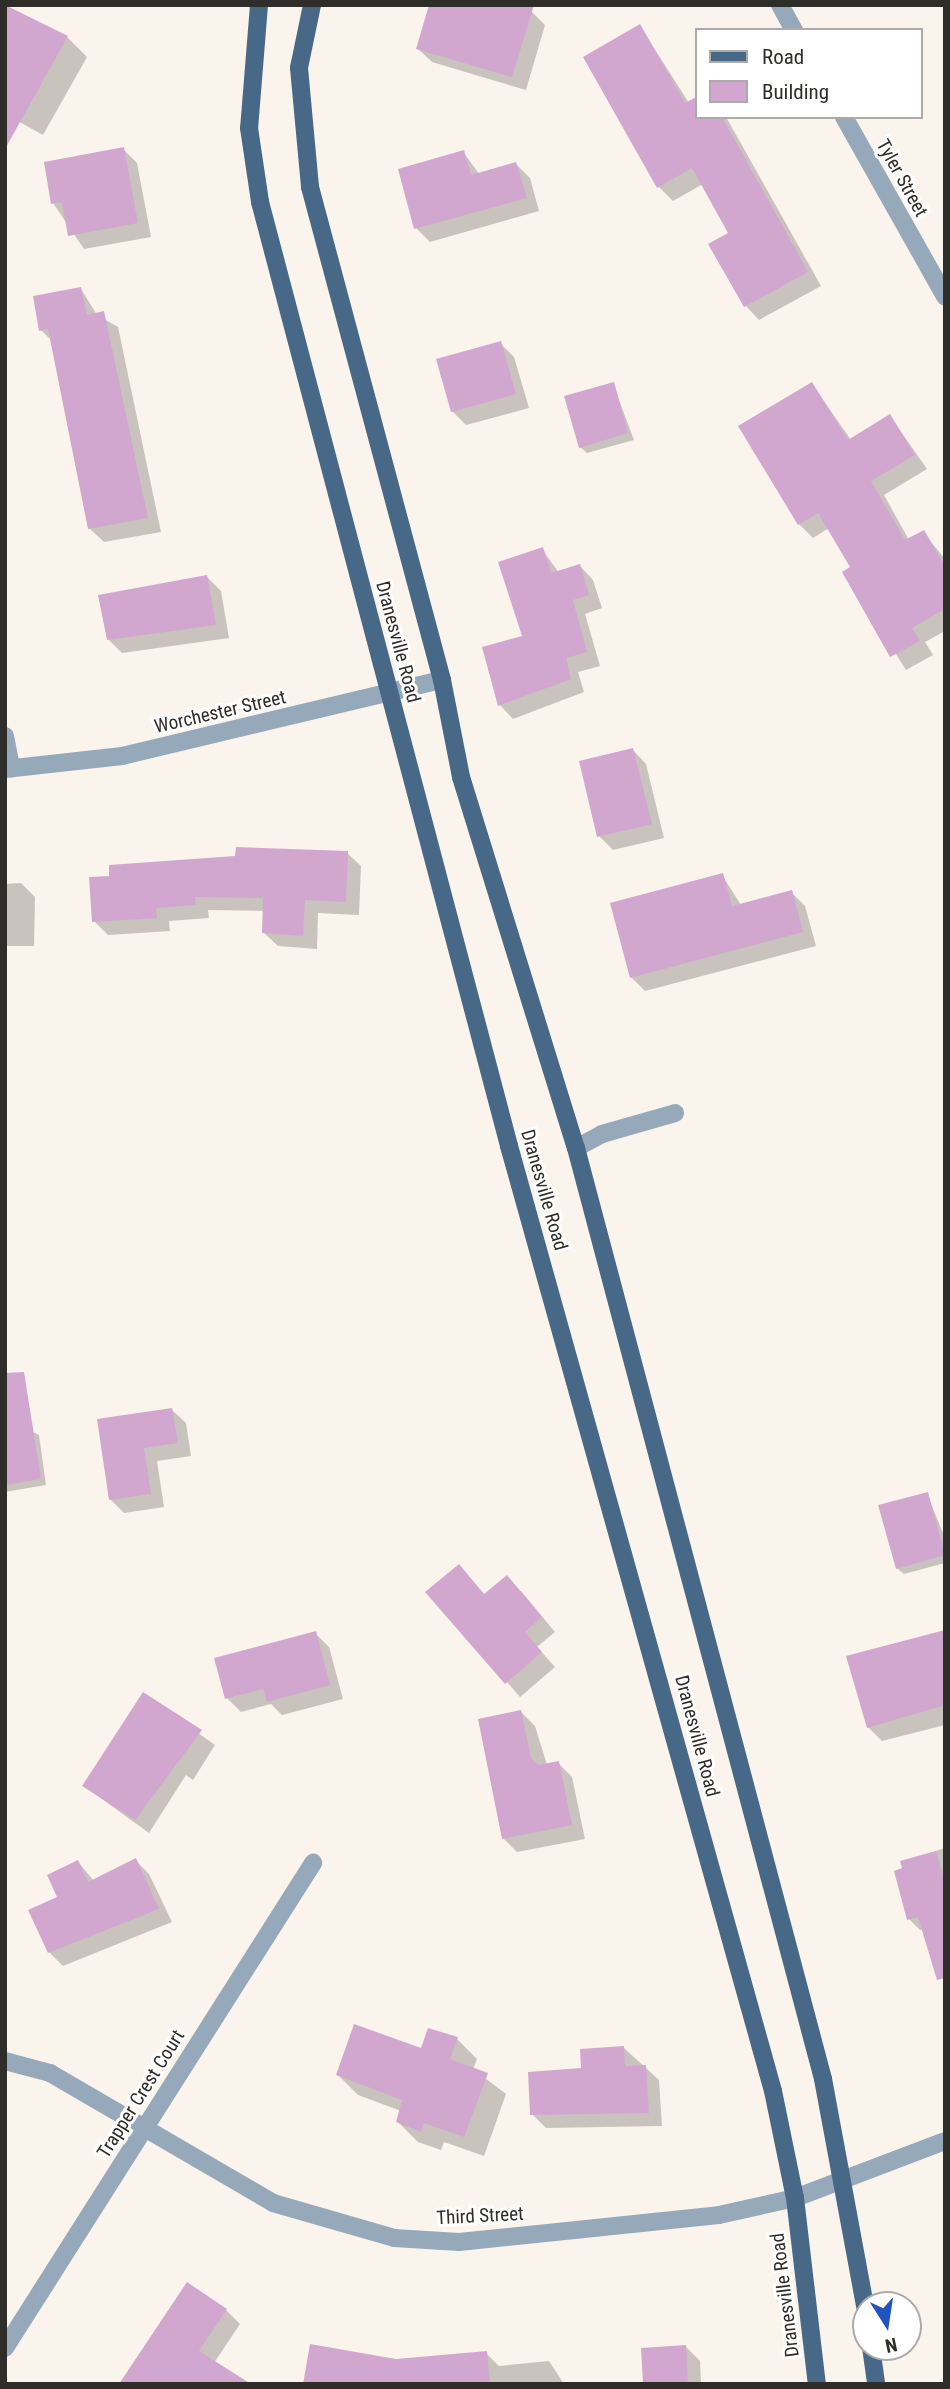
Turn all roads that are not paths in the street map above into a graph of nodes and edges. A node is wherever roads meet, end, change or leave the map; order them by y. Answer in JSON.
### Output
{"nodes":[{"id":1,"x":259,"y":5,"type":"edge"},
{"id":2,"x":312,"y":5,"type":"edge"},
{"id":3,"x":780,"y":5,"type":"edge"},
{"id":4,"x":793,"y":28,"type":"edge"},
{"id":5,"x":845,"y":119,"type":"edge"},
{"id":6,"x":945,"y":296,"type":"edge"},
{"id":7,"x":442,"y":680,"type":"junction"},
{"id":8,"x":390,"y":693,"type":"junction"},
{"id":9,"x":5,"y":736,"type":"edge"},
{"id":10,"x":8,"y":769,"type":"edge"},
{"id":11,"x":676,"y":1113,"type":"dead end"},
{"id":12,"x":576,"y":1148,"type":"junction"},
{"id":13,"x":313,"y":1863,"type":"dead end"},
{"id":14,"x":5,"y":2061,"type":"edge"},
{"id":15,"x":144,"y":2128,"type":"junction"},
{"id":16,"x":945,"y":2141,"type":"edge"},
{"id":17,"x":846,"y":2181,"type":"junction"},
{"id":18,"x":795,"y":2198,"type":"junction"},
{"id":19,"x":863,"y":2291,"type":"edge"},
{"id":20,"x":5,"y":2348,"type":"edge"},
{"id":21,"x":873,"y":2361,"type":"edge"},
{"id":22,"x":817,"y":2384,"type":"edge"},
{"id":23,"x":876,"y":2384,"type":"edge"}],
"edges":[{"from":1,"to":8,"type":"main road","name":"Dranesville Road"},
{"from":2,"to":7,"type":"main road","name":"Dranesville Road"},
{"from":3,"to":4,"type":"street"},
{"from":5,"to":6,"type":"street","name":"Tyler Street"},
{"from":7,"to":8,"type":"street","name":"Worchester Street"},
{"from":7,"to":12,"type":"main road","name":"Dranesville Road"},
{"from":8,"to":10,"type":"street","name":"Worchester Street"},
{"from":8,"to":18,"type":"main road","name":"Dranesville Road"},
{"from":9,"to":10,"type":"street"},
{"from":11,"to":12,"type":"street"},
{"from":12,"to":17,"type":"main road","name":"Dranesville Road"},
{"from":13,"to":15,"type":"street","name":"Trapper Crest Court"},
{"from":14,"to":15,"type":"street","name":"Third Street"},
{"from":15,"to":18,"type":"street","name":"Third Street"},
{"from":15,"to":20,"type":"street","name":"Trapper Crest Court"},
{"from":16,"to":17,"type":"street","name":"Third Street"},
{"from":17,"to":18,"type":"street","name":"Third Street"},
{"from":17,"to":19,"type":"main road","name":"Dranesville Road"},
{"from":18,"to":22,"type":"main road","name":"Dranesville Road"},
{"from":21,"to":23,"type":"main road"}]}
